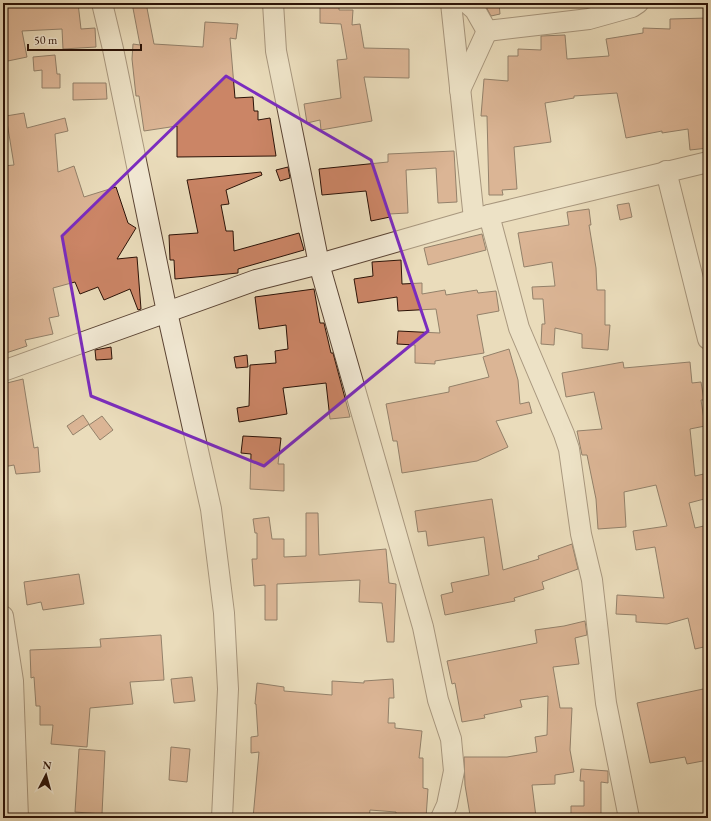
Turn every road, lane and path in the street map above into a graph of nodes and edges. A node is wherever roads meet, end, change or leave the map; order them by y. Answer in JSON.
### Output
{"nodes":[{"id":1,"x":102,"y":3,"type":"edge"},
{"id":2,"x":273,"y":3,"type":"edge"},
{"id":3,"x":452,"y":3,"type":"edge"},
{"id":4,"x":467,"y":3,"type":"edge"},
{"id":5,"x":638,"y":3,"type":"edge"},
{"id":6,"x":487,"y":31,"type":"junction"},
{"id":7,"x":460,"y":90,"type":"junction"},
{"id":8,"x":708,"y":162,"type":"edge"},
{"id":9,"x":666,"y":170,"type":"junction"},
{"id":10,"x":481,"y":217,"type":"junction"},
{"id":11,"x":319,"y":264,"type":"junction"},
{"id":12,"x":167,"y":312,"type":"junction"},
{"id":13,"x":708,"y":339,"type":"edge"},
{"id":14,"x":3,"y":370,"type":"edge"},
{"id":15,"x":4,"y":629,"type":"edge"},
{"id":16,"x":18,"y":818,"type":"edge"},
{"id":17,"x":222,"y":818,"type":"edge"},
{"id":18,"x":441,"y":818,"type":"edge"},
{"id":19,"x":629,"y":818,"type":"edge"}],
"edges":[{"from":1,"to":12,"type":"street"},
{"from":2,"to":11,"type":"street"},
{"from":3,"to":7,"type":"street"},
{"from":4,"to":6,"type":"street"},
{"from":5,"to":6,"type":"street"},
{"from":6,"to":7,"type":"street"},
{"from":7,"to":10,"type":"street"},
{"from":8,"to":9,"type":"street"},
{"from":9,"to":10,"type":"street"},
{"from":9,"to":13,"type":"street"},
{"from":10,"to":11,"type":"street"},
{"from":10,"to":19,"type":"street"},
{"from":11,"to":12,"type":"street"},
{"from":11,"to":18,"type":"street"},
{"from":12,"to":14,"type":"street"},
{"from":12,"to":17,"type":"street"},
{"from":15,"to":16,"type":"street"}]}
